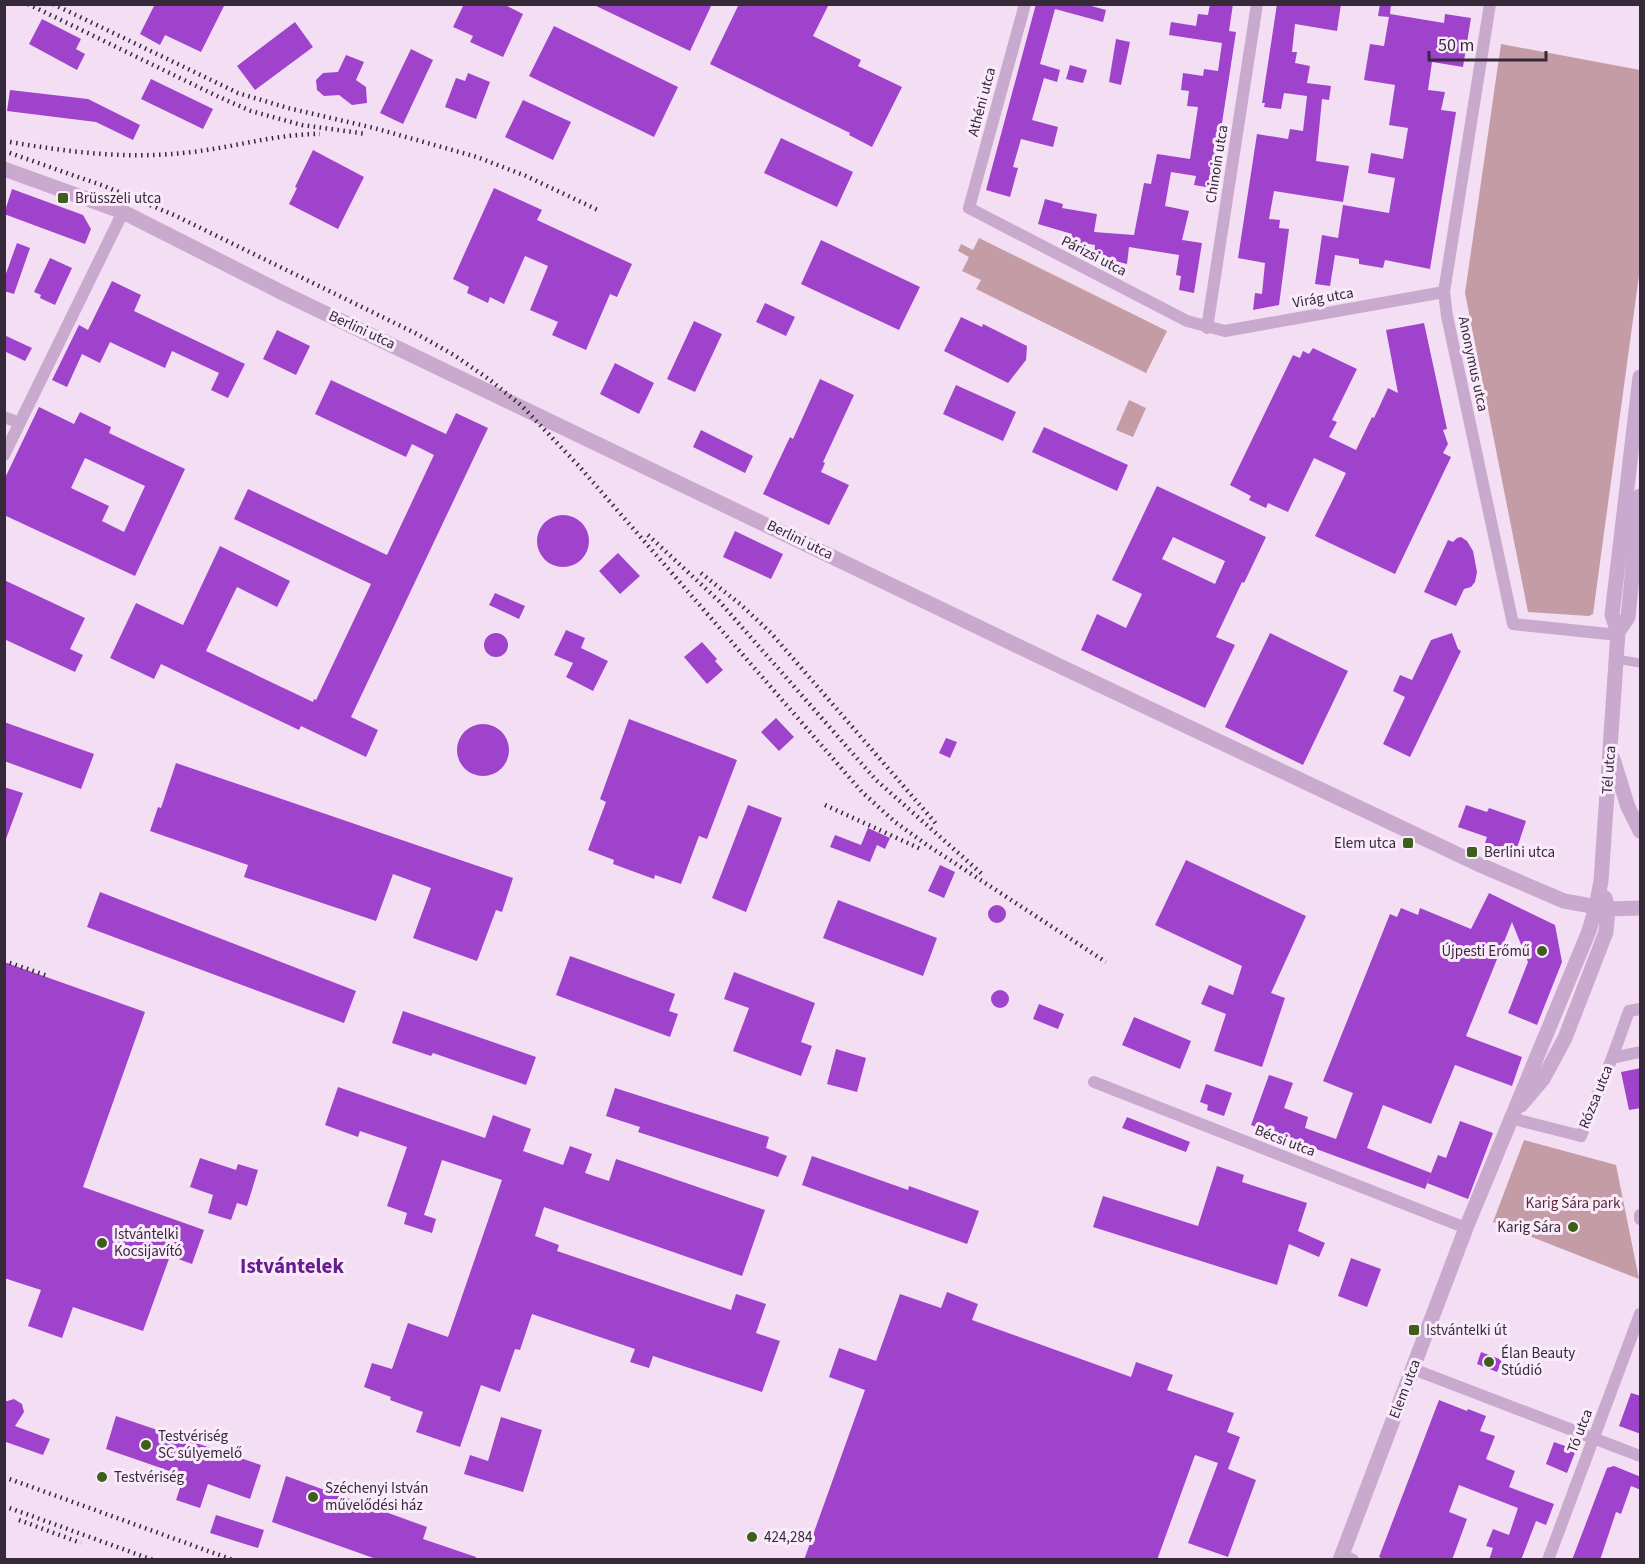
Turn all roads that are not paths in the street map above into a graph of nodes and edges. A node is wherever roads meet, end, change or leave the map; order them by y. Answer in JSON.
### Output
{"nodes":[{"id":1,"x":1025,"y":4,"type":"edge"},
{"id":2,"x":1257,"y":4,"type":"edge"},
{"id":3,"x":1490,"y":4,"type":"edge"},
{"id":4,"x":4,"y":169,"type":"edge"},
{"id":5,"x":969,"y":208,"type":"joint"},
{"id":6,"x":123,"y":213,"type":"junction"},
{"id":7,"x":1444,"y":292,"type":"junction"},
{"id":8,"x":1207,"y":328,"type":"junction"},
{"id":9,"x":1641,"y":377,"type":"edge"},
{"id":10,"x":4,"y":417,"type":"edge"},
{"id":11,"x":20,"y":423,"type":"junction"},
{"id":12,"x":4,"y":455,"type":"edge"},
{"id":13,"x":1641,"y":496,"type":"edge"},
{"id":14,"x":1618,"y":634,"type":"junction"},
{"id":15,"x":1616,"y":659,"type":"junction"},
{"id":16,"x":1641,"y":663,"type":"edge"},
{"id":17,"x":1610,"y":750,"type":"junction"},
{"id":18,"x":1641,"y":831,"type":"edge"},
{"id":19,"x":1602,"y":908,"type":"junction"},
{"id":20,"x":1641,"y":908,"type":"edge"},
{"id":21,"x":1641,"y":1009,"type":"edge"},
{"id":22,"x":1641,"y":1052,"type":"edge"},
{"id":23,"x":1612,"y":1058,"type":"junction"},
{"id":24,"x":1094,"y":1082,"type":"dead end"},
{"id":25,"x":1510,"y":1118,"type":"junction"},
{"id":26,"x":1466,"y":1228,"type":"junction"},
{"id":27,"x":1641,"y":1314,"type":"edge"},
{"id":28,"x":1413,"y":1369,"type":"junction"},
{"id":29,"x":1594,"y":1438,"type":"junction"},
{"id":30,"x":1641,"y":1456,"type":"edge"},
{"id":31,"x":1345,"y":1558,"type":"edge"},
{"id":32,"x":1548,"y":1560,"type":"edge"}],
"edges":[{"from":1,"to":5,"type":"street","name":"Athéni utca"},
{"from":2,"to":8,"type":"street","name":"Chinoin utca"},
{"from":3,"to":7,"type":"street","name":"Anonymus utca"},
{"from":4,"to":6,"type":"street","name":"Berlini utca"},
{"from":5,"to":8,"type":"street","name":"Párizsi utca"},
{"from":6,"to":11,"type":"street"},
{"from":6,"to":19,"type":"street","name":"Berlini utca"},
{"from":7,"to":8,"type":"street","name":"Virág utca"},
{"from":7,"to":14,"type":"street","name":"Anonymus utca"},
{"from":9,"to":14,"type":"street","name":"Tél utca"},
{"from":10,"to":11,"type":"street"},
{"from":11,"to":12,"type":"street"},
{"from":13,"to":14,"type":"street","name":"Tél utca"},
{"from":14,"to":15,"type":"street","name":"Tél utca"},
{"from":15,"to":16,"type":"street"},
{"from":15,"to":17,"type":"street","name":"Tél utca"},
{"from":17,"to":18,"type":"street"},
{"from":17,"to":19,"type":"street","name":"Tél utca"},
{"from":19,"to":20,"type":"street"},
{"from":19,"to":25,"type":"street","name":"Elem utca"},
{"from":21,"to":23,"type":"street","name":"Rózsa utca"},
{"from":22,"to":23,"type":"street","name":"Rózsa utca"},
{"from":23,"to":25,"type":"street","name":"Rózsa utca"},
{"from":24,"to":26,"type":"street","name":"Bécsi utca"},
{"from":25,"to":26,"type":"street","name":"Elem utca"},
{"from":26,"to":28,"type":"street","name":"Elem utca"},
{"from":27,"to":29,"type":"street","name":"Tó utca"},
{"from":28,"to":29,"type":"street"},
{"from":28,"to":31,"type":"street","name":"Elem utca"},
{"from":29,"to":30,"type":"street"},
{"from":29,"to":32,"type":"street","name":"Tó utca"}]}
